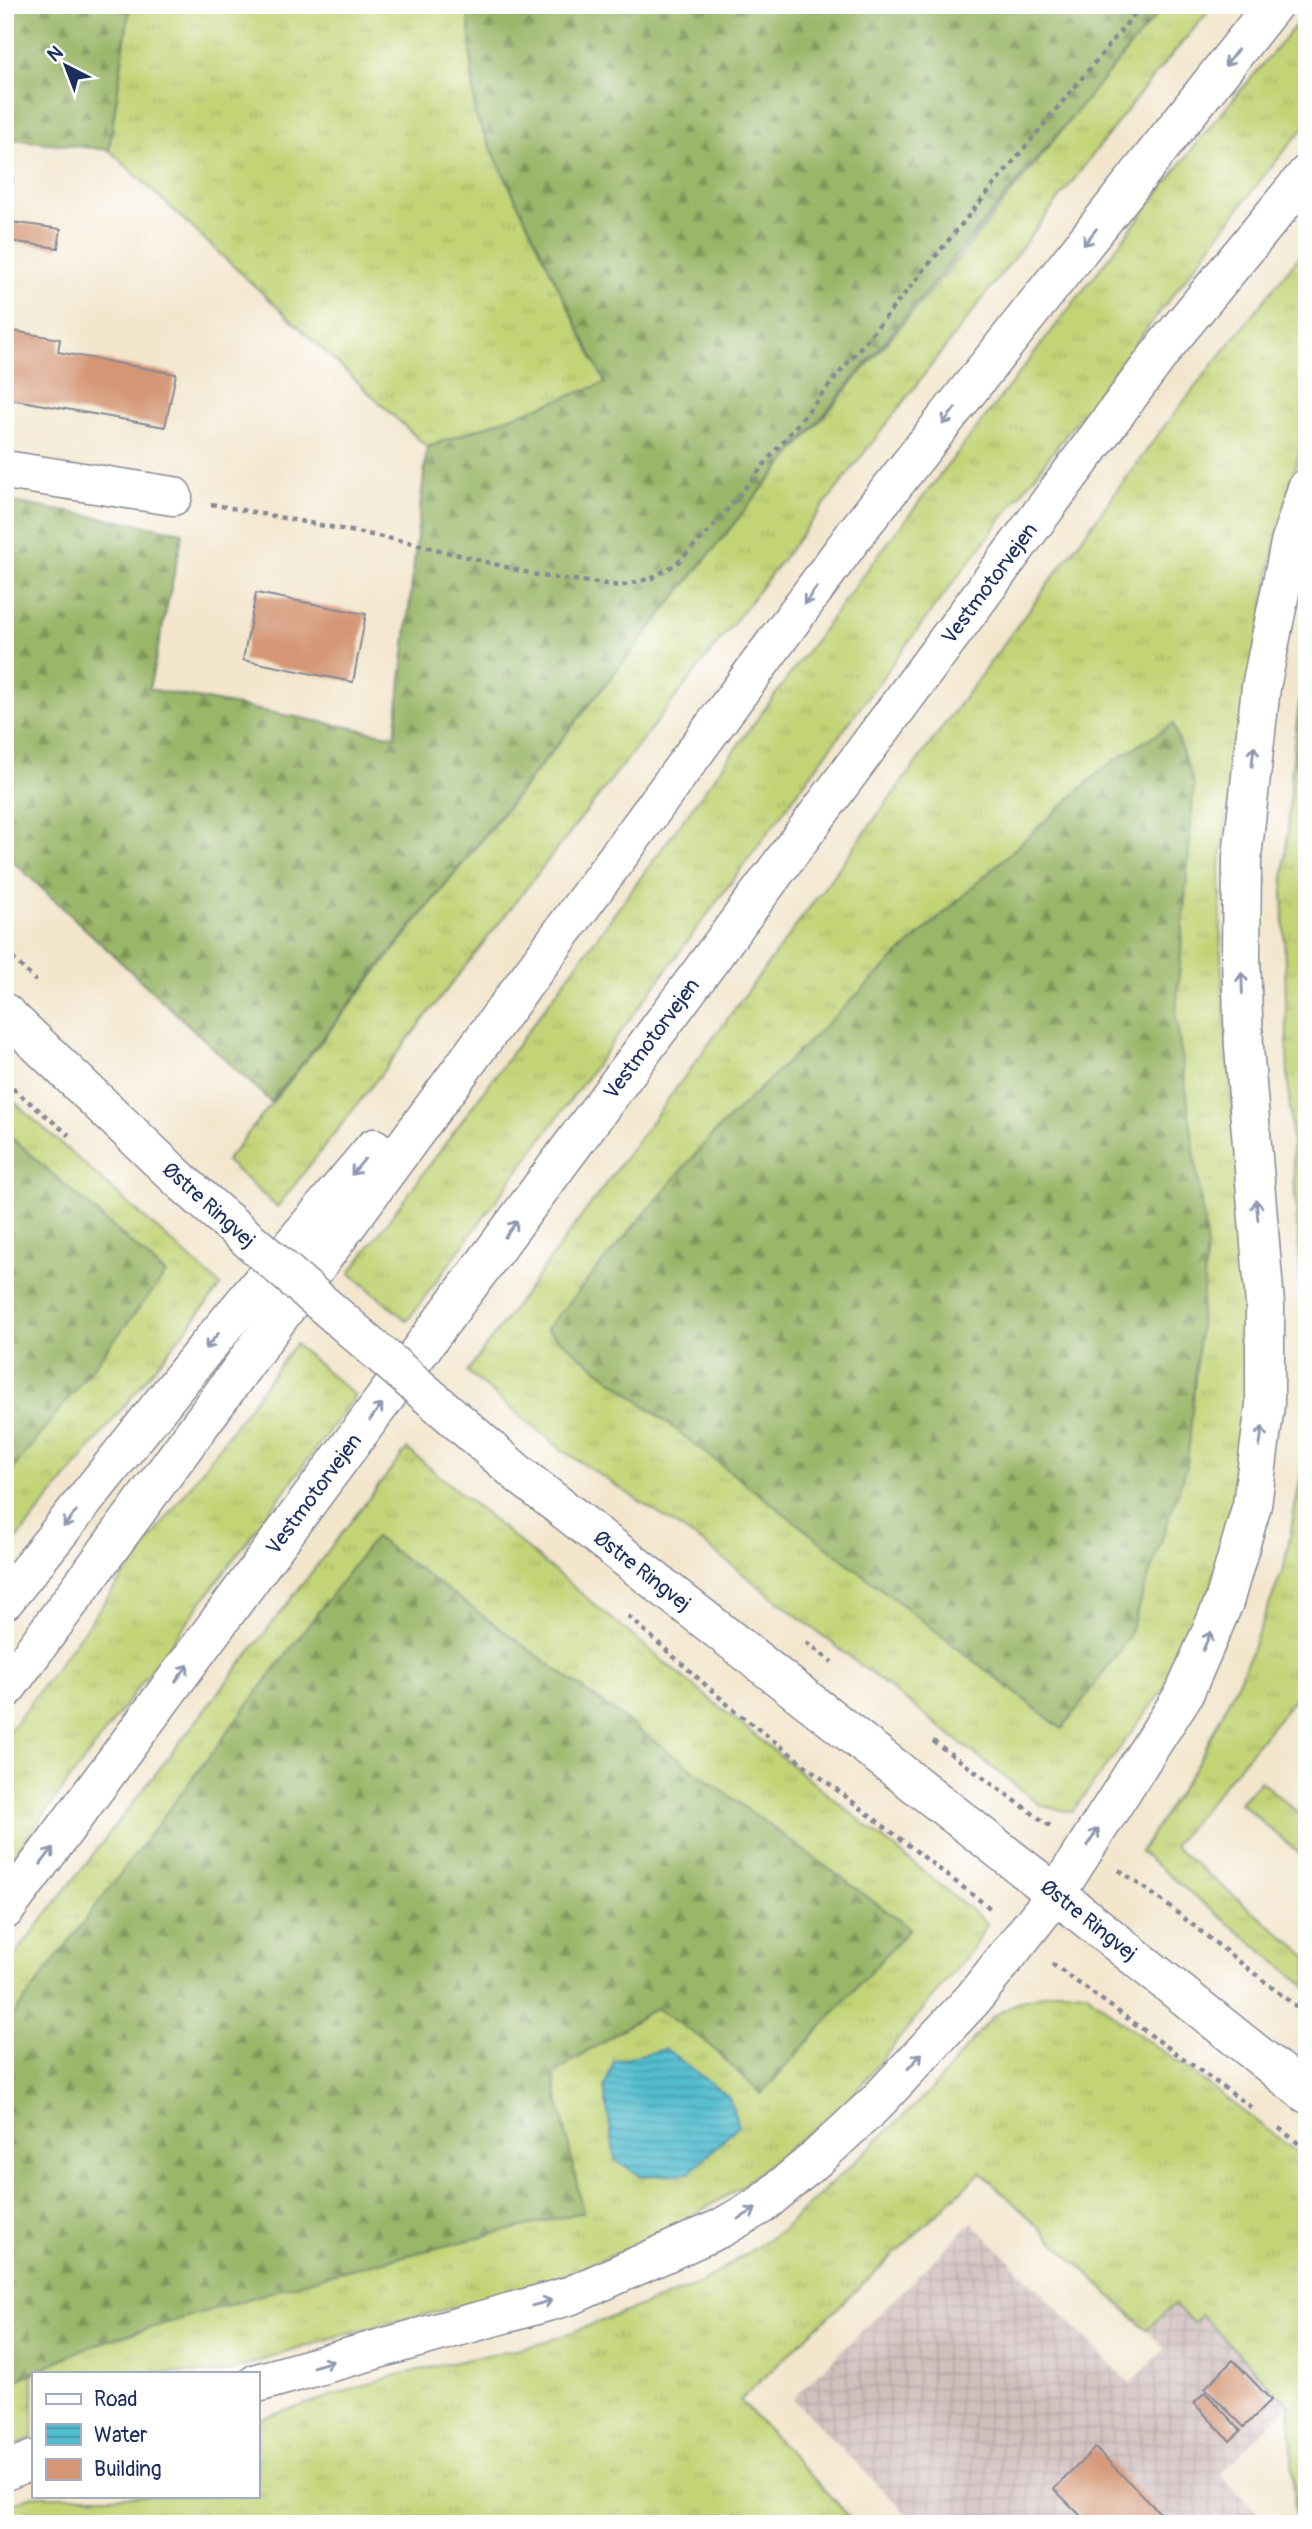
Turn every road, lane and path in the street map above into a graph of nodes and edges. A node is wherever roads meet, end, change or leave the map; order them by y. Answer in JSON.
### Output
{"nodes":[{"id":1,"x":1142,"y":5,"type":"edge"},
{"id":2,"x":1273,"y":5,"type":"edge"},
{"id":3,"x":1307,"y":174,"type":"edge"},
{"id":4,"x":5,"y":470,"type":"edge"},
{"id":5,"x":1307,"y":488,"type":"edge"},
{"id":6,"x":173,"y":496,"type":"joint"},
{"id":7,"x":623,"y":852,"type":"junction"},
{"id":8,"x":5,"y":1013,"type":"edge"},
{"id":9,"x":5,"y":1600,"type":"edge"},
{"id":10,"x":620,"y":1609,"type":"dead end"},
{"id":11,"x":800,"y":1637,"type":"dead end"},
{"id":12,"x":832,"y":1662,"type":"dead end"},
{"id":13,"x":5,"y":1690,"type":"edge"},
{"id":14,"x":930,"y":1738,"type":"dead end"},
{"id":15,"x":1087,"y":1847,"type":"junction"},
{"id":16,"x":1056,"y":1894,"type":"junction"},
{"id":17,"x":5,"y":1910,"type":"edge"},
{"id":18,"x":1019,"y":1941,"type":"junction"},
{"id":19,"x":1307,"y":2015,"type":"edge"},
{"id":20,"x":1307,"y":2094,"type":"edge"},
{"id":21,"x":1263,"y":2115,"type":"dead end"},
{"id":22,"x":1272,"y":2122,"type":"dead end"},
{"id":23,"x":1307,"y":2150,"type":"edge"},
{"id":24,"x":259,"y":2381,"type":"edge"},
{"id":25,"x":32,"y":2459,"type":"edge"},
{"id":26,"x":5,"y":2471,"type":"edge"}],
"edges":[{"from":1,"to":6,"type":"path"},
{"from":2,"to":7,"type":"main road","one_way":true},
{"from":17,"to":3,"type":"main road","name":"Vestmotorvejen","one_way":true},
{"from":4,"to":6,"type":"main road"},
{"from":15,"to":5,"type":"main road","one_way":true},
{"from":7,"to":9,"type":"main road","one_way":true},
{"from":7,"to":13,"type":"main road"},
{"from":8,"to":16,"type":"main road","name":"Østre Ringvej","bridge":true},
{"from":10,"to":18,"type":"path"},
{"from":11,"to":12,"type":"path"},
{"from":14,"to":15,"type":"path"},
{"from":15,"to":16,"type":"main road"},
{"from":15,"to":19,"type":"path"},
{"from":16,"to":18,"type":"main road"},
{"from":16,"to":20,"type":"main road","name":"Østre Ringvej"},
{"from":18,"to":21,"type":"path"},
{"from":24,"to":18,"type":"main road","one_way":true},
{"from":22,"to":23,"type":"path"},
{"from":25,"to":26,"type":"main road"}]}
